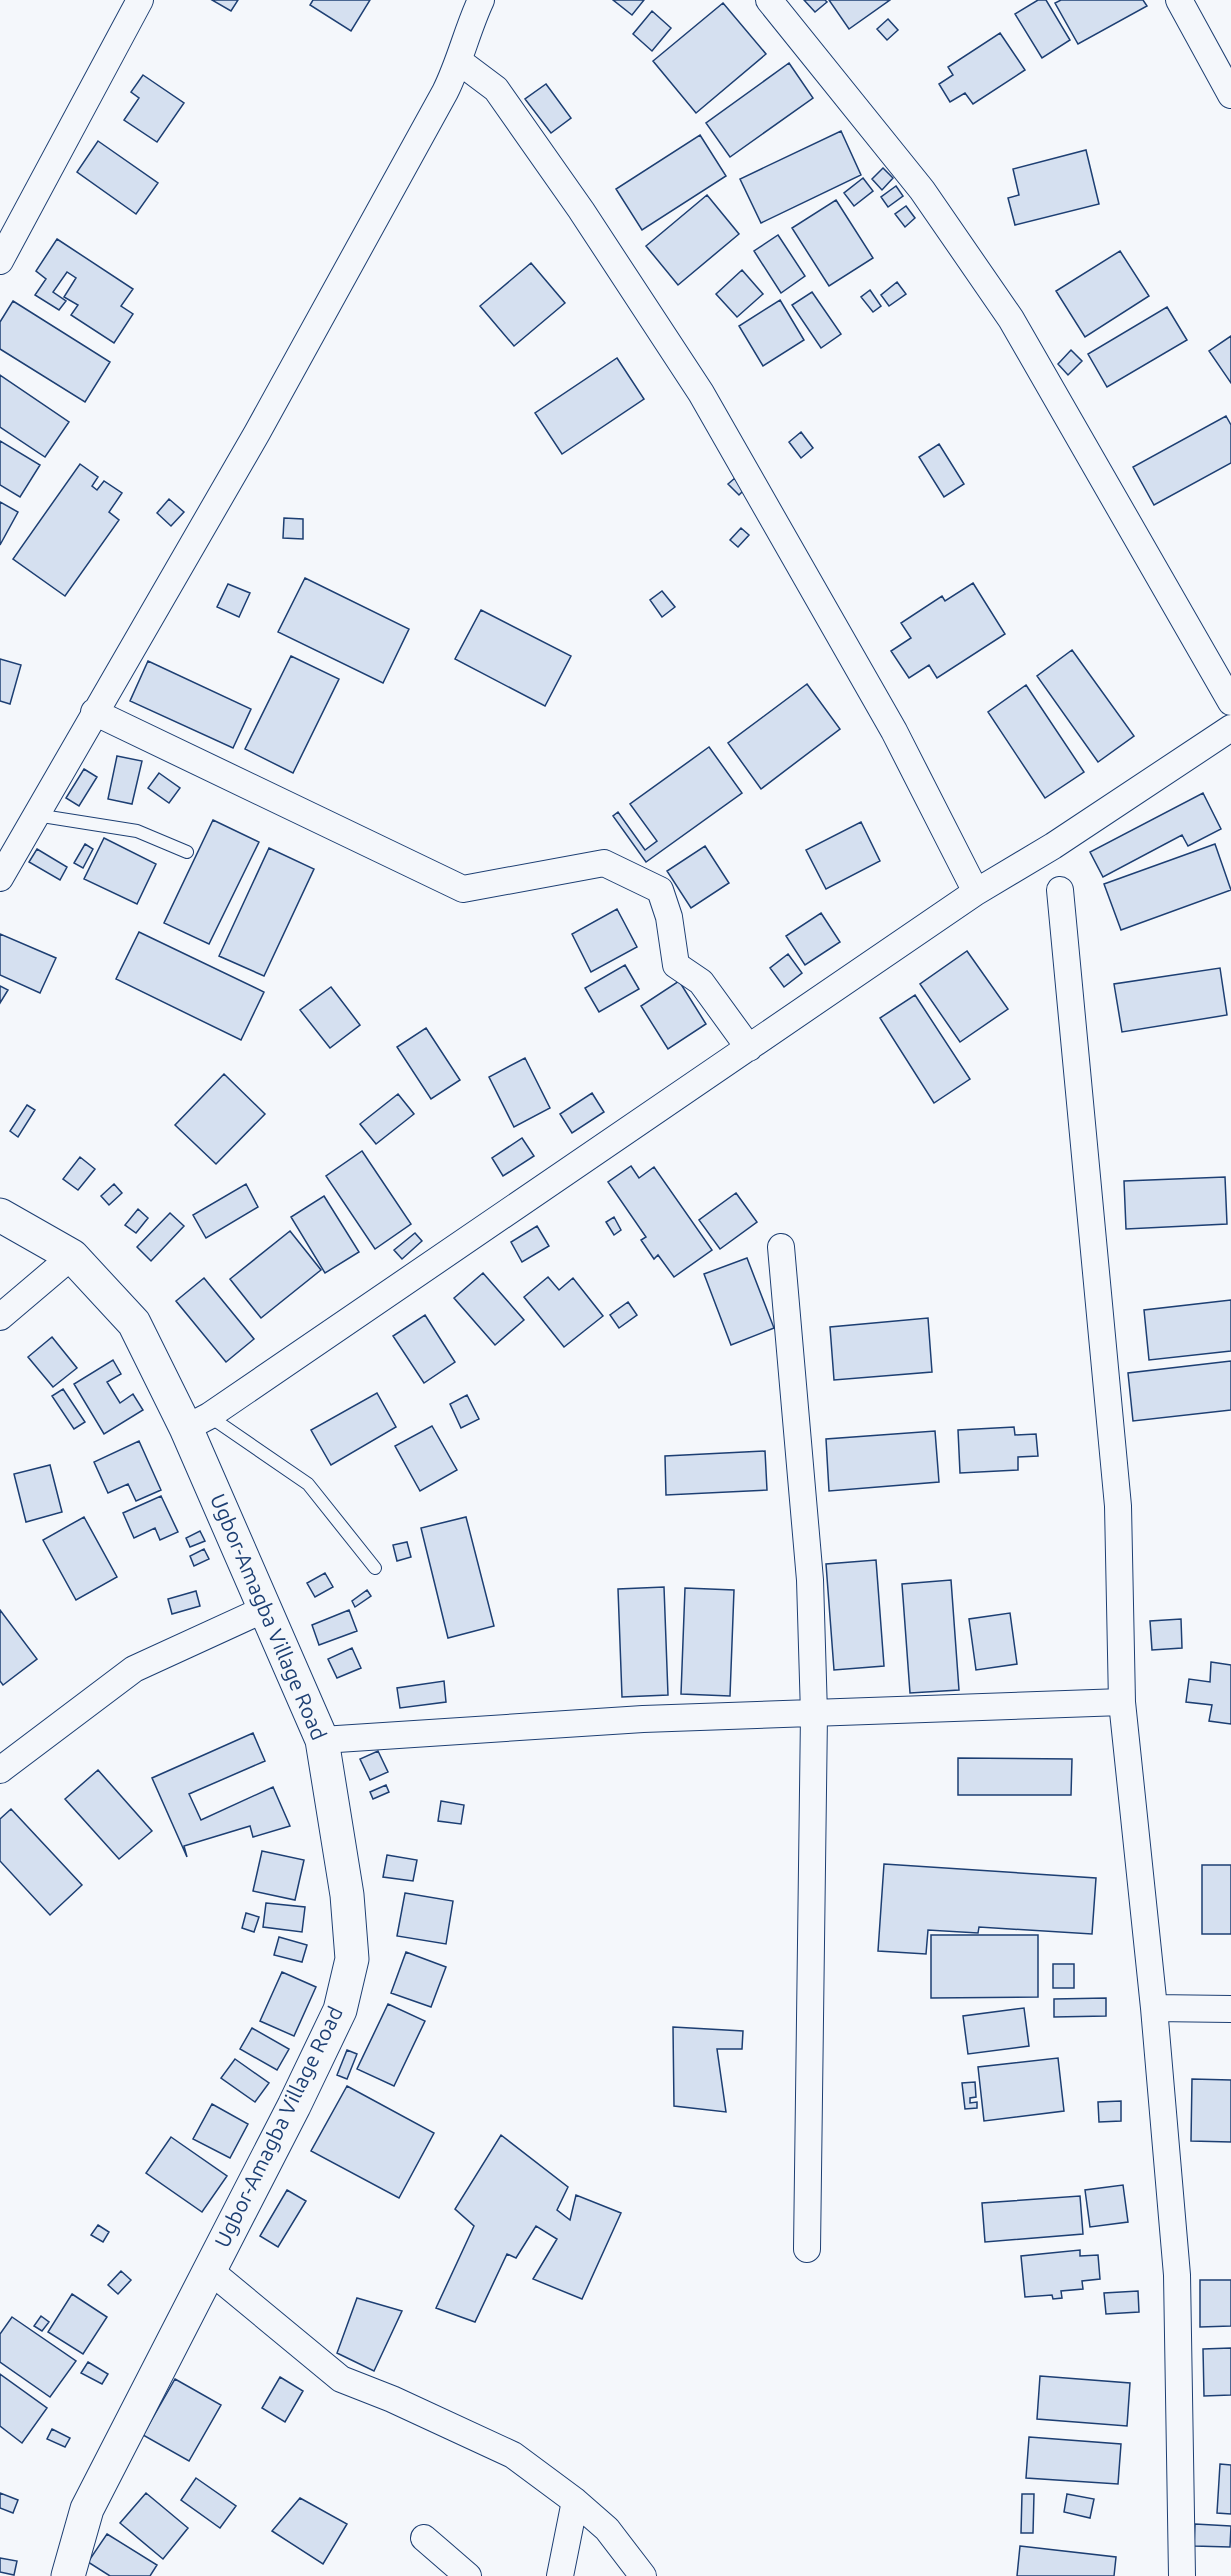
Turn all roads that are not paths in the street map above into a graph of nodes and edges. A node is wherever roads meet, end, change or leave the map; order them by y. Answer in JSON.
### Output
{"nodes":[{"id":1,"x":140,"y":0,"type":"edge"},
{"id":2,"x":481,"y":0,"type":"edge"},
{"id":3,"x":769,"y":0,"type":"edge"},
{"id":4,"x":1179,"y":0,"type":"edge"},
{"id":5,"x":460,"y":62,"type":"junction"},
{"id":6,"x":1231,"y":95,"type":"edge"},
{"id":7,"x":0,"y":261,"type":"edge"},
{"id":8,"x":1231,"y":702,"type":"edge"},
{"id":9,"x":94,"y":712,"type":"junction"},
{"id":10,"x":1231,"y":728,"type":"edge"},
{"id":11,"x":36,"y":815,"type":"junction"},
{"id":12,"x":187,"y":852,"type":"dead end"},
{"id":13,"x":0,"y":878,"type":"edge"},
{"id":14,"x":1060,"y":890,"type":"dead end"},
{"id":15,"x":976,"y":892,"type":"junction"},
{"id":16,"x":748,"y":1048,"type":"junction"},
{"id":17,"x":0,"y":1215,"type":"edge"},
{"id":18,"x":781,"y":1247,"type":"dead end"},
{"id":19,"x":72,"y":1256,"type":"junction"},
{"id":20,"x":0,"y":1317,"type":"edge"},
{"id":21,"x":197,"y":1422,"type":"junction"},
{"id":22,"x":375,"y":1568,"type":"dead end"},
{"id":23,"x":267,"y":1608,"type":"junction"},
{"id":24,"x":1122,"y":1702,"type":"junction"},
{"id":25,"x":814,"y":1714,"type":"junction"},
{"id":26,"x":322,"y":1740,"type":"junction"},
{"id":27,"x":0,"y":1770,"type":"edge"},
{"id":28,"x":1154,"y":2008,"type":"junction"},
{"id":29,"x":1231,"y":2009,"type":"edge"},
{"id":30,"x":807,"y":2249,"type":"dead end"},
{"id":31,"x":208,"y":2269,"type":"junction"},
{"id":32,"x":575,"y":2501,"type":"junction"},
{"id":33,"x":424,"y":2538,"type":"dead end"},
{"id":34,"x":68,"y":2576,"type":"edge"},
{"id":35,"x":468,"y":2576,"type":"edge"},
{"id":36,"x":560,"y":2576,"type":"edge"},
{"id":37,"x":644,"y":2576,"type":"edge"},
{"id":38,"x":1182,"y":2576,"type":"edge"}],
"edges":[{"from":1,"to":7,"type":"street"},
{"from":2,"to":5,"type":"street"},
{"from":3,"to":8,"type":"street"},
{"from":4,"to":6,"type":"street"},
{"from":5,"to":9,"type":"street"},
{"from":5,"to":15,"type":"street"},
{"from":9,"to":11,"type":"street"},
{"from":9,"to":16,"type":"street"},
{"from":10,"to":15,"type":"street"},
{"from":11,"to":12,"type":"lane"},
{"from":11,"to":13,"type":"street"},
{"from":14,"to":24,"type":"street"},
{"from":15,"to":16,"type":"street"},
{"from":16,"to":21,"type":"street"},
{"from":17,"to":19,"type":"street","name":"Ugbor-Amagba Village Road"},
{"from":18,"to":25,"type":"street"},
{"from":19,"to":20,"type":"street"},
{"from":19,"to":21,"type":"street","name":"Ugbor-Amagba Village Road"},
{"from":21,"to":22,"type":"lane"},
{"from":21,"to":23,"type":"street","name":"Ugbor-Amagba Village Road"},
{"from":23,"to":26,"type":"street","name":"Ugbor-Amagba Village Road"},
{"from":23,"to":27,"type":"street"},
{"from":24,"to":25,"type":"street"},
{"from":24,"to":28,"type":"street"},
{"from":25,"to":26,"type":"street"},
{"from":25,"to":30,"type":"street"},
{"from":26,"to":31,"type":"street","name":"Ugbor-Amagba Village Road"},
{"from":28,"to":29,"type":"street"},
{"from":28,"to":38,"type":"street"},
{"from":31,"to":32,"type":"street"},
{"from":31,"to":34,"type":"street","name":"Ugbor-Amagba Village Road"},
{"from":32,"to":36,"type":"street"},
{"from":32,"to":37,"type":"street"},
{"from":33,"to":35,"type":"street"}]}
